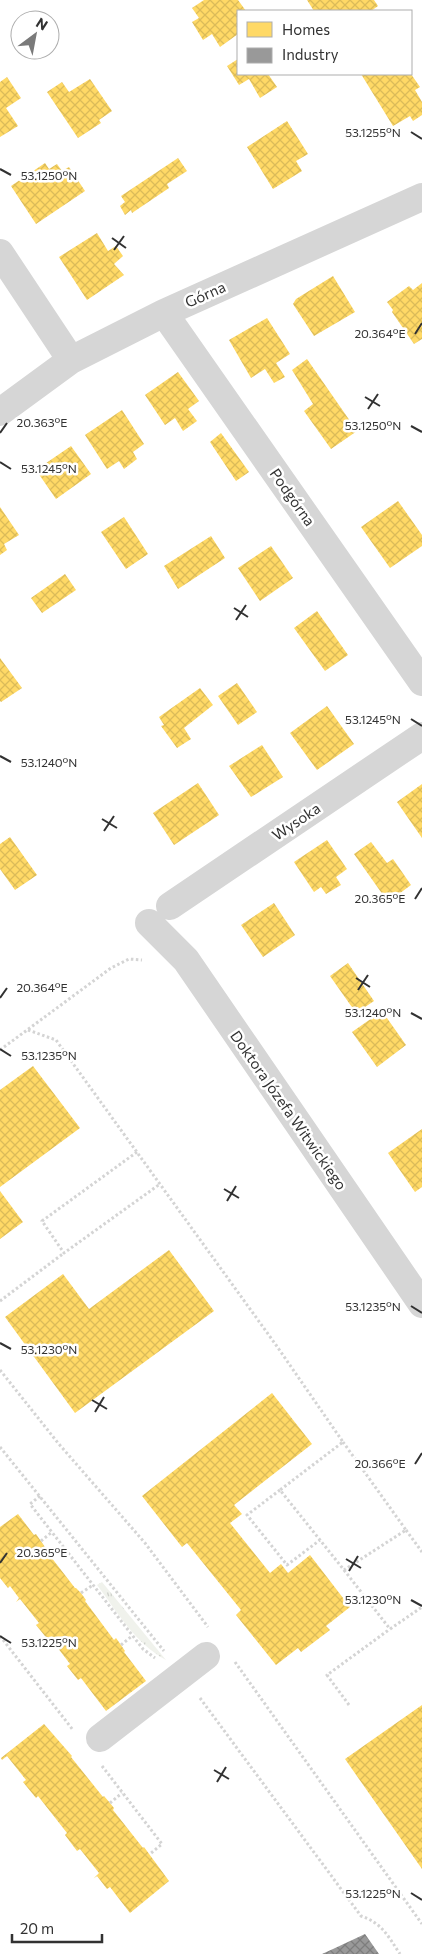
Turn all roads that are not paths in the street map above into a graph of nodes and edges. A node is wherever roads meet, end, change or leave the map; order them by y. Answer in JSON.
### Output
{"nodes":[{"id":1,"x":422,"y":197,"type":"edge"},
{"id":2,"x":0,"y":253,"type":"edge"},
{"id":3,"x":164,"y":312,"type":"junction"},
{"id":4,"x":71,"y":360,"type":"junction"},
{"id":5,"x":0,"y":412,"type":"edge"},
{"id":6,"x":422,"y":682,"type":"edge"},
{"id":7,"x":422,"y":736,"type":"edge"},
{"id":8,"x":170,"y":906,"type":"dead end"},
{"id":9,"x":149,"y":922,"type":"dead end"},
{"id":10,"x":422,"y":1304,"type":"edge"},
{"id":11,"x":206,"y":1656,"type":"dead end"},
{"id":12,"x":100,"y":1738,"type":"dead end"}],
"edges":[{"from":1,"to":3,"type":"street","name":"Górna"},
{"from":2,"to":4,"type":"street"},
{"from":3,"to":4,"type":"street","name":"Górna"},
{"from":3,"to":6,"type":"street","name":"Podgórna"},
{"from":4,"to":5,"type":"street","name":"Górna"},
{"from":7,"to":8,"type":"street","name":"Wysoka"},
{"from":9,"to":10,"type":"street","name":"Doktora Józefa Witwickiego"},
{"from":11,"to":12,"type":"street"}]}
